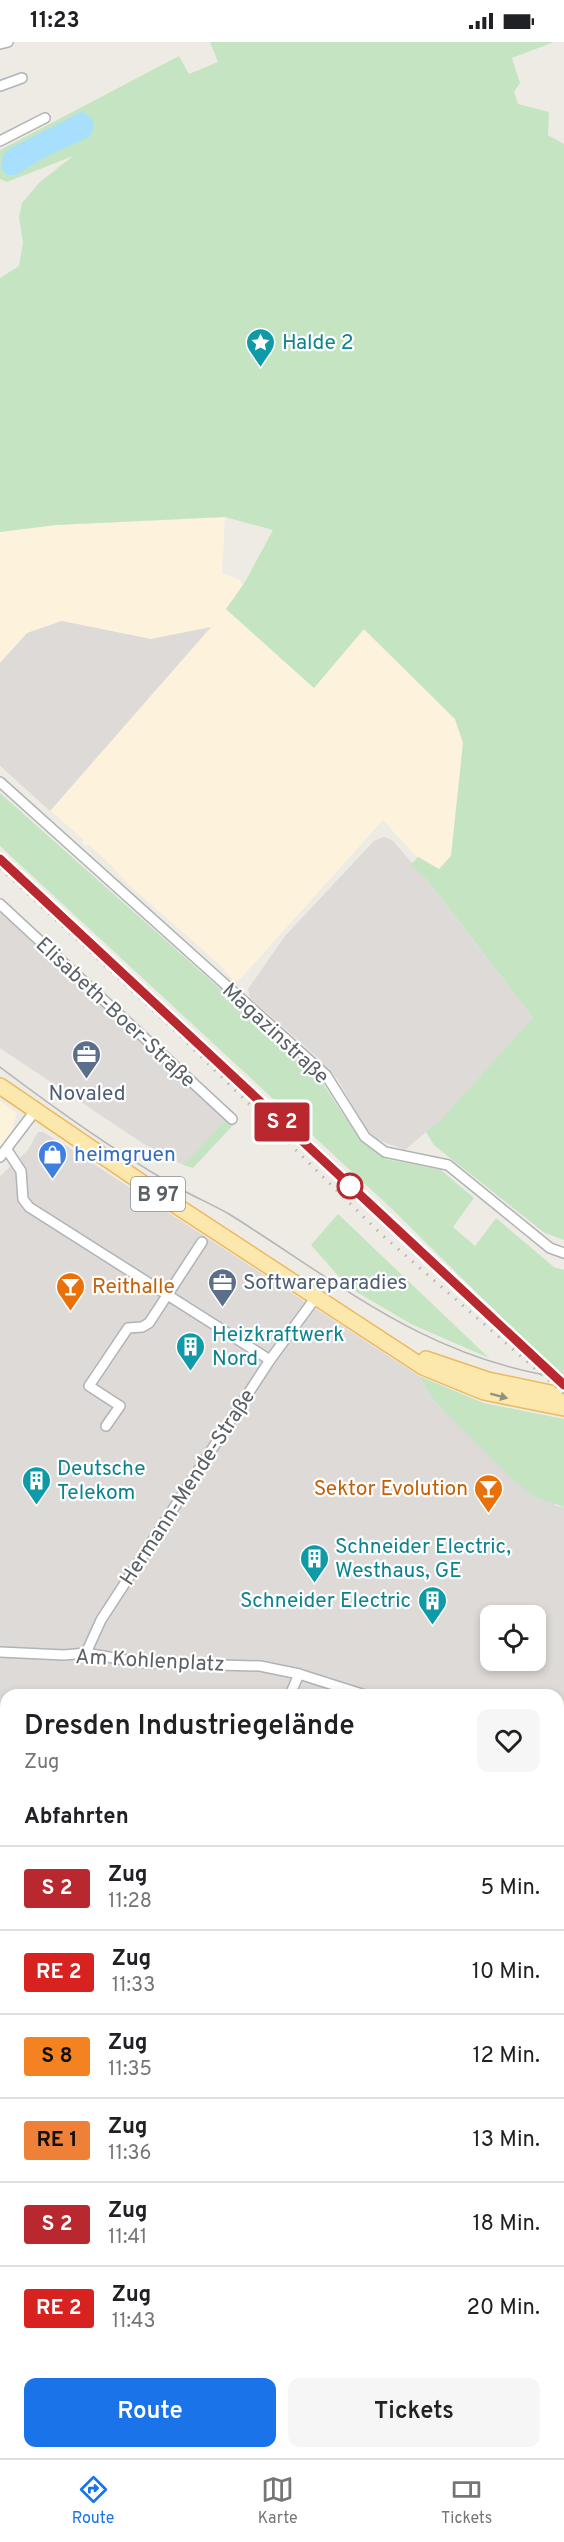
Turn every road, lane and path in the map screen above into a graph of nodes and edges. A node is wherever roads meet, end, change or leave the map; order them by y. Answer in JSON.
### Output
{"nodes":[{"id":1,"x":8,"y":42,"type":"edge"},
{"id":2,"x":0,"y":44,"type":"edge"},
{"id":3,"x":22,"y":78,"type":"dead end"},
{"id":4,"x":0,"y":86,"type":"edge"},
{"id":5,"x":45,"y":118,"type":"dead end"},
{"id":6,"x":0,"y":141,"type":"edge"},
{"id":7,"x":0,"y":782,"type":"edge"},
{"id":8,"x":0,"y":904,"type":"edge"},
{"id":9,"x":0,"y":1086,"type":"edge"},
{"id":10,"x":35,"y":1111,"type":"junction"},
{"id":11,"x":232,"y":1119,"type":"dead end"},
{"id":12,"x":8,"y":1150,"type":"junction"},
{"id":13,"x":0,"y":1158,"type":"edge"},
{"id":14,"x":202,"y":1242,"type":"dead end"},
{"id":15,"x":564,"y":1253,"type":"edge"},
{"id":16,"x":165,"y":1296,"type":"junction"},
{"id":17,"x":316,"y":1297,"type":"junction"},
{"id":18,"x":400,"y":1350,"type":"junction"},
{"id":19,"x":270,"y":1360,"type":"junction"},
{"id":20,"x":564,"y":1396,"type":"edge"},
{"id":21,"x":564,"y":1408,"type":"edge"},
{"id":22,"x":106,"y":1426,"type":"dead end"},
{"id":23,"x":0,"y":1652,"type":"edge"},
{"id":24,"x":86,"y":1653,"type":"junction"},
{"id":25,"x":299,"y":1674,"type":"junction"},
{"id":26,"x":293,"y":1689,"type":"edge"},
{"id":27,"x":346,"y":1689,"type":"edge"}],
"edges":[{"from":1,"to":2,"type":"street"},
{"from":3,"to":4,"type":"street"},
{"from":5,"to":6,"type":"street"},
{"from":7,"to":15,"type":"street","name":"Magazinstraße"},
{"from":8,"to":11,"type":"street","name":"Elisabeth-Boer-Straße"},
{"from":9,"to":10,"type":"main road","number":"B 97"},
{"from":10,"to":12,"type":"street"},
{"from":10,"to":17,"type":"main road","number":"B 97"},
{"from":12,"to":13,"type":"street"},
{"from":12,"to":16,"type":"street"},
{"from":14,"to":16,"type":"street"},
{"from":16,"to":19,"type":"street"},
{"from":16,"to":22,"type":"street"},
{"from":17,"to":18,"type":"main road","number":"B 97"},
{"from":17,"to":19,"type":"street","name":"Hermann-Mende-Straße"},
{"from":18,"to":20,"type":"main road"},
{"from":18,"to":21,"type":"main road","one_way":true},
{"from":19,"to":24,"type":"street","name":"Hermann-Mende-Straße"},
{"from":23,"to":24,"type":"street","name":"Am Kohlenplatz"},
{"from":24,"to":25,"type":"street","name":"Am Kohlenplatz"},
{"from":25,"to":26,"type":"street"},
{"from":25,"to":27,"type":"street","name":"Am Kohlenplatz"}]}
